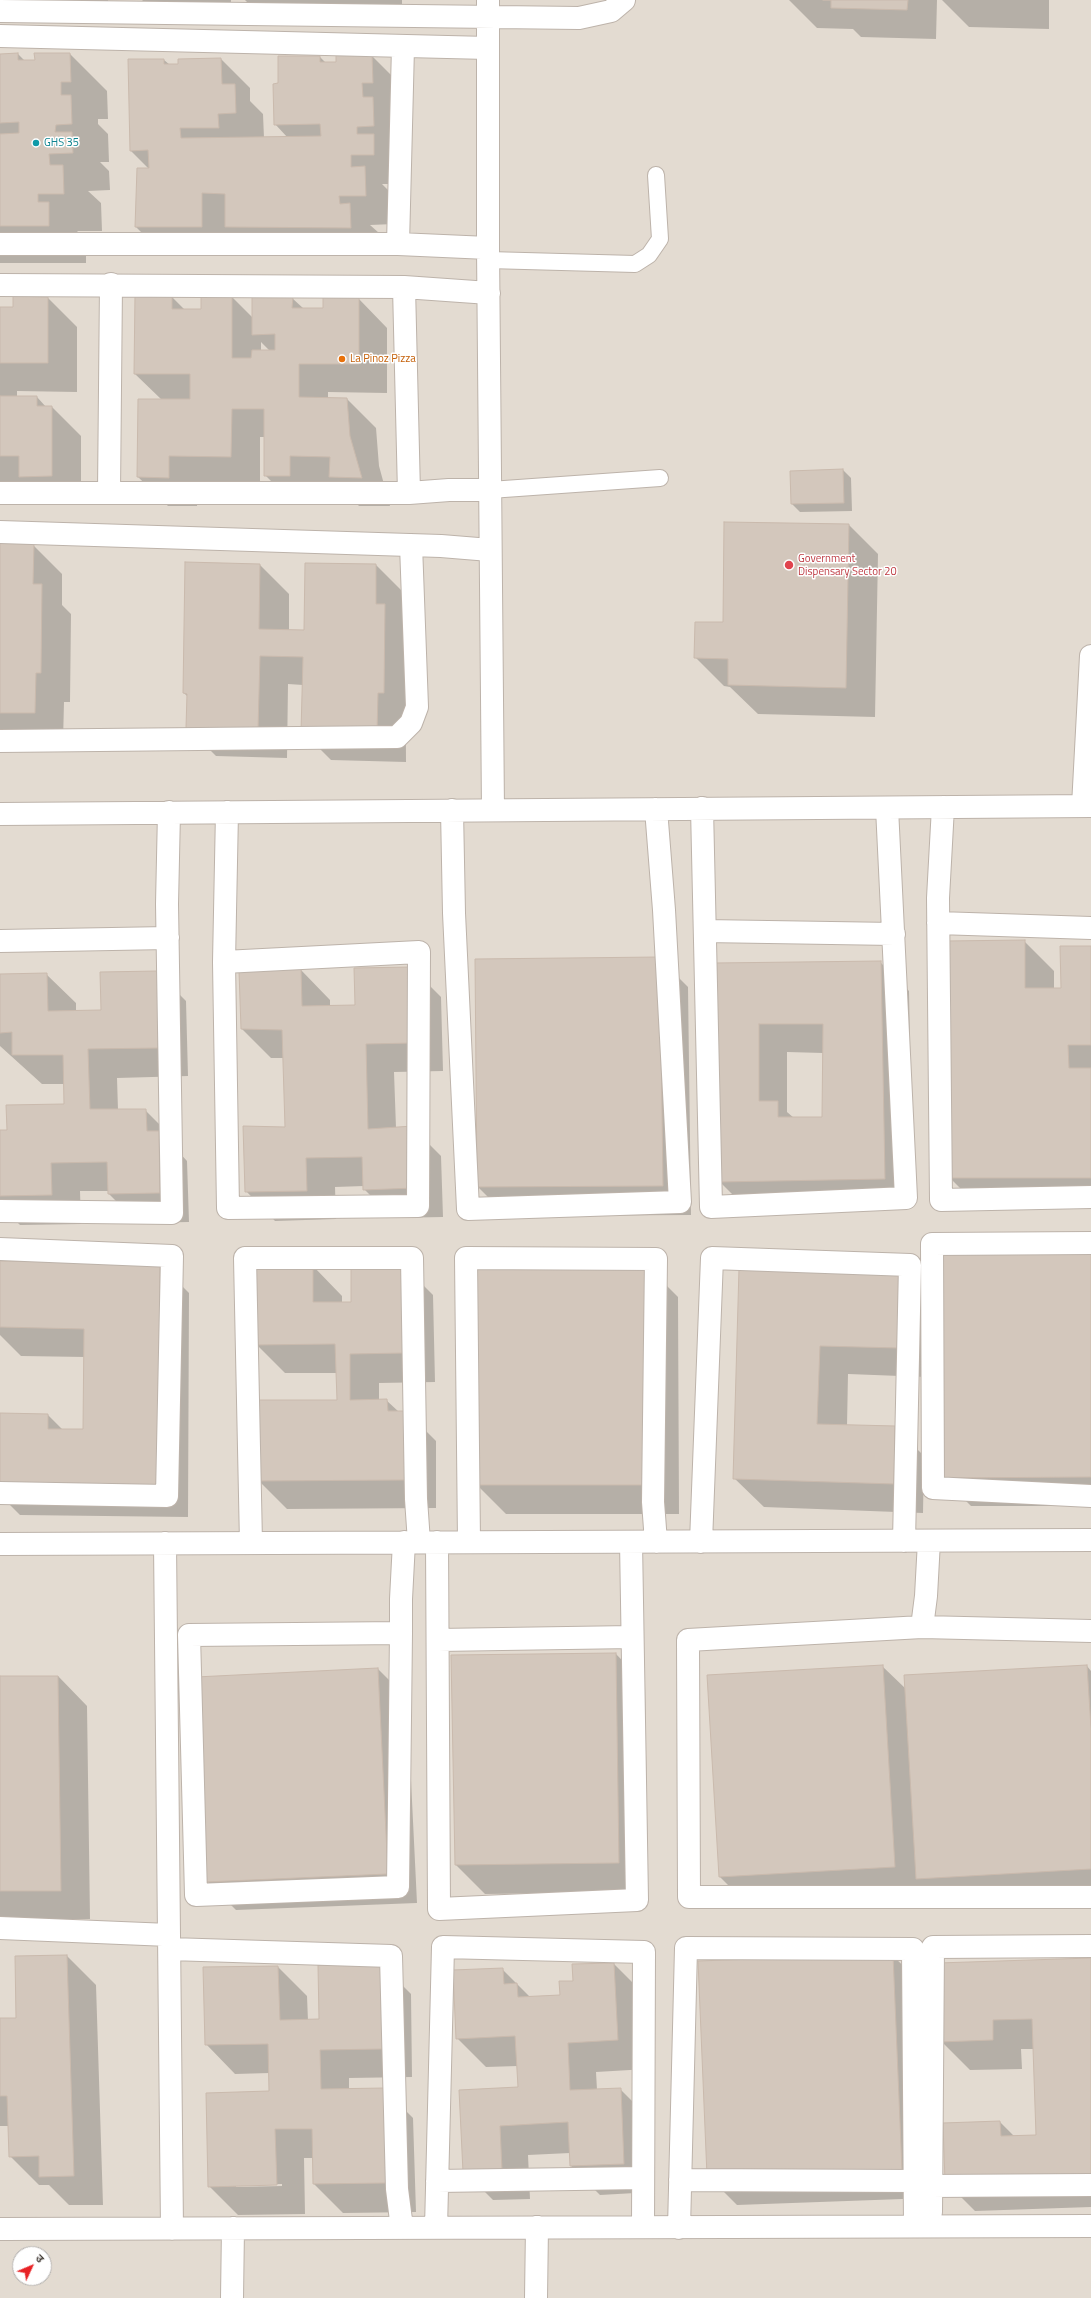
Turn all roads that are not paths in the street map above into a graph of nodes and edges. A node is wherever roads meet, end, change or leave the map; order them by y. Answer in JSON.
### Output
{"nodes":[{"id":1,"x":624,"y":0,"type":"edge"},
{"id":2,"x":400,"y":7,"type":"edge"},
{"id":3,"x":488,"y":8,"type":"edge"},
{"id":4,"x":0,"y":11,"type":"edge"},
{"id":5,"x":0,"y":36,"type":"edge"},
{"id":6,"x":403,"y":47,"type":"junction"},
{"id":7,"x":488,"y":48,"type":"junction"},
{"id":8,"x":656,"y":175,"type":"dead end"},
{"id":9,"x":0,"y":244,"type":"edge"},
{"id":10,"x":398,"y":244,"type":"junction"},
{"id":11,"x":488,"y":254,"type":"junction"},
{"id":12,"x":111,"y":284,"type":"junction"},
{"id":13,"x":0,"y":285,"type":"edge"},
{"id":14,"x":404,"y":287,"type":"junction"},
{"id":15,"x":489,"y":293,"type":"junction"},
{"id":16,"x":660,"y":478,"type":"dead end"},
{"id":17,"x":490,"y":490,"type":"junction"},
{"id":18,"x":109,"y":492,"type":"junction"},
{"id":19,"x":0,"y":493,"type":"edge"},
{"id":20,"x":409,"y":493,"type":"junction"},
{"id":21,"x":0,"y":532,"type":"edge"},
{"id":22,"x":412,"y":545,"type":"junction"},
{"id":23,"x":490,"y":550,"type":"junction"},
{"id":24,"x":1091,"y":656,"type":"edge"},
{"id":25,"x":0,"y":741,"type":"edge"},
{"id":26,"x":1087,"y":806,"type":"edge"},
{"id":27,"x":943,"y":807,"type":"junction"},
{"id":28,"x":702,"y":808,"type":"junction"},
{"id":29,"x":887,"y":808,"type":"junction"},
{"id":30,"x":656,"y":809,"type":"junction"},
{"id":31,"x":452,"y":810,"type":"junction"},
{"id":32,"x":493,"y":810,"type":"junction"},
{"id":33,"x":169,"y":812,"type":"junction"},
{"id":34,"x":227,"y":812,"type":"junction"},
{"id":35,"x":0,"y":814,"type":"edge"},
{"id":36,"x":938,"y":923,"type":"junction"},
{"id":37,"x":1091,"y":928,"type":"edge"},
{"id":38,"x":705,"y":931,"type":"junction"},
{"id":39,"x":894,"y":934,"type":"junction"},
{"id":40,"x":168,"y":938,"type":"junction"},
{"id":41,"x":0,"y":941,"type":"edge"},
{"id":42,"x":224,"y":962,"type":"junction"},
{"id":43,"x":1091,"y":1197,"type":"edge"},
{"id":44,"x":0,"y":1211,"type":"edge"},
{"id":45,"x":1091,"y":1243,"type":"edge"},
{"id":46,"x":0,"y":1249,"type":"edge"},
{"id":47,"x":0,"y":1493,"type":"edge"},
{"id":48,"x":1091,"y":1496,"type":"edge"},
{"id":49,"x":1091,"y":1540,"type":"edge"},
{"id":50,"x":904,"y":1541,"type":"junction"},
{"id":51,"x":929,"y":1541,"type":"junction"},
{"id":52,"x":420,"y":1542,"type":"junction"},
{"id":53,"x":469,"y":1542,"type":"junction"},
{"id":54,"x":631,"y":1542,"type":"junction"},
{"id":55,"x":656,"y":1542,"type":"junction"},
{"id":56,"x":701,"y":1542,"type":"junction"},
{"id":57,"x":165,"y":1543,"type":"junction"},
{"id":58,"x":251,"y":1543,"type":"junction"},
{"id":59,"x":0,"y":1544,"type":"edge"},
{"id":60,"x":922,"y":1627,"type":"junction"},
{"id":61,"x":1091,"y":1631,"type":"edge"},
{"id":62,"x":400,"y":1633,"type":"junction"},
{"id":63,"x":632,"y":1637,"type":"junction"},
{"id":64,"x":438,"y":1640,"type":"junction"},
{"id":65,"x":1091,"y":1897,"type":"edge"},
{"id":66,"x":0,"y":1928,"type":"edge"},
{"id":67,"x":170,"y":1942,"type":"junction"},
{"id":68,"x":1091,"y":1946,"type":"edge"},
{"id":69,"x":643,"y":2178,"type":"junction"},
{"id":70,"x":680,"y":2180,"type":"junction"},
{"id":71,"x":437,"y":2181,"type":"junction"},
{"id":72,"x":923,"y":2183,"type":"junction"},
{"id":73,"x":1091,"y":2185,"type":"edge"},
{"id":74,"x":1091,"y":2226,"type":"edge"},
{"id":75,"x":537,"y":2227,"type":"junction"},
{"id":76,"x":644,"y":2227,"type":"junction"},
{"id":77,"x":923,"y":2227,"type":"junction"},
{"id":78,"x":233,"y":2228,"type":"junction"},
{"id":79,"x":402,"y":2228,"type":"junction"},
{"id":80,"x":436,"y":2228,"type":"junction"},
{"id":81,"x":679,"y":2228,"type":"junction"},
{"id":82,"x":0,"y":2229,"type":"edge"},
{"id":83,"x":172,"y":2229,"type":"junction"},
{"id":84,"x":232,"y":2298,"type":"edge"},
{"id":85,"x":536,"y":2298,"type":"edge"}],
"edges":[{"from":1,"to":3,"type":"street"},
{"from":2,"to":3,"type":"street"},
{"from":2,"to":4,"type":"street"},
{"from":3,"to":7,"type":"street"},
{"from":5,"to":6,"type":"street"},
{"from":6,"to":7,"type":"street"},
{"from":6,"to":10,"type":"street"},
{"from":7,"to":11,"type":"street"},
{"from":8,"to":11,"type":"lane"},
{"from":9,"to":10,"type":"street"},
{"from":10,"to":11,"type":"street"},
{"from":11,"to":15,"type":"street"},
{"from":12,"to":13,"type":"street"},
{"from":12,"to":14,"type":"street"},
{"from":12,"to":18,"type":"street"},
{"from":14,"to":15,"type":"street"},
{"from":14,"to":20,"type":"street"},
{"from":15,"to":17,"type":"street"},
{"from":16,"to":17,"type":"lane"},
{"from":17,"to":20,"type":"street"},
{"from":17,"to":23,"type":"street"},
{"from":18,"to":19,"type":"street"},
{"from":18,"to":20,"type":"street"},
{"from":21,"to":22,"type":"street"},
{"from":22,"to":23,"type":"street"},
{"from":22,"to":25,"type":"street"},
{"from":23,"to":32,"type":"street"},
{"from":24,"to":26,"type":"street"},
{"from":26,"to":27,"type":"street"},
{"from":27,"to":29,"type":"street"},
{"from":27,"to":36,"type":"street"},
{"from":28,"to":29,"type":"street"},
{"from":28,"to":30,"type":"street"},
{"from":28,"to":38,"type":"street"},
{"from":29,"to":39,"type":"street"},
{"from":30,"to":31,"type":"street"},
{"from":30,"to":32,"type":"street"},
{"from":31,"to":32,"type":"street"},
{"from":31,"to":34,"type":"street"},
{"from":33,"to":34,"type":"street"},
{"from":33,"to":35,"type":"street"},
{"from":33,"to":40,"type":"street"},
{"from":34,"to":42,"type":"street"},
{"from":36,"to":37,"type":"street"},
{"from":36,"to":43,"type":"street"},
{"from":38,"to":39,"type":"street"},
{"from":38,"to":39,"type":"street"},
{"from":40,"to":41,"type":"street"},
{"from":40,"to":44,"type":"street"},
{"from":42,"to":42,"type":"street"},
{"from":45,"to":48,"type":"street"},
{"from":46,"to":47,"type":"street"},
{"from":49,"to":51,"type":"street"},
{"from":50,"to":51,"type":"street"},
{"from":50,"to":56,"type":"street"},
{"from":50,"to":56,"type":"street"},
{"from":51,"to":60,"type":"street"},
{"from":52,"to":53,"type":"street"},
{"from":52,"to":58,"type":"street"},
{"from":52,"to":58,"type":"street"},
{"from":52,"to":62,"type":"street"},
{"from":52,"to":64,"type":"street"},
{"from":53,"to":54,"type":"street"},
{"from":53,"to":55,"type":"street"},
{"from":54,"to":55,"type":"street"},
{"from":54,"to":63,"type":"street"},
{"from":55,"to":56,"type":"street"},
{"from":57,"to":58,"type":"street"},
{"from":57,"to":59,"type":"street"},
{"from":57,"to":67,"type":"street"},
{"from":60,"to":61,"type":"street"},
{"from":60,"to":65,"type":"street"},
{"from":62,"to":62,"type":"street"},
{"from":63,"to":64,"type":"street"},
{"from":63,"to":64,"type":"street"},
{"from":66,"to":67,"type":"street"},
{"from":67,"to":79,"type":"street"},
{"from":67,"to":83,"type":"street"},
{"from":68,"to":72,"type":"street"},
{"from":69,"to":71,"type":"street"},
{"from":69,"to":71,"type":"street"},
{"from":69,"to":76,"type":"street"},
{"from":70,"to":72,"type":"street"},
{"from":70,"to":72,"type":"street"},
{"from":70,"to":81,"type":"street"},
{"from":71,"to":80,"type":"street"},
{"from":72,"to":73,"type":"street"},
{"from":72,"to":77,"type":"street"},
{"from":74,"to":77,"type":"street"},
{"from":75,"to":76,"type":"street"},
{"from":75,"to":80,"type":"street"},
{"from":75,"to":85,"type":"street"},
{"from":76,"to":81,"type":"street"},
{"from":77,"to":81,"type":"street"},
{"from":78,"to":79,"type":"street"},
{"from":78,"to":83,"type":"street"},
{"from":78,"to":84,"type":"street"},
{"from":79,"to":80,"type":"street"},
{"from":82,"to":83,"type":"street"}]}
